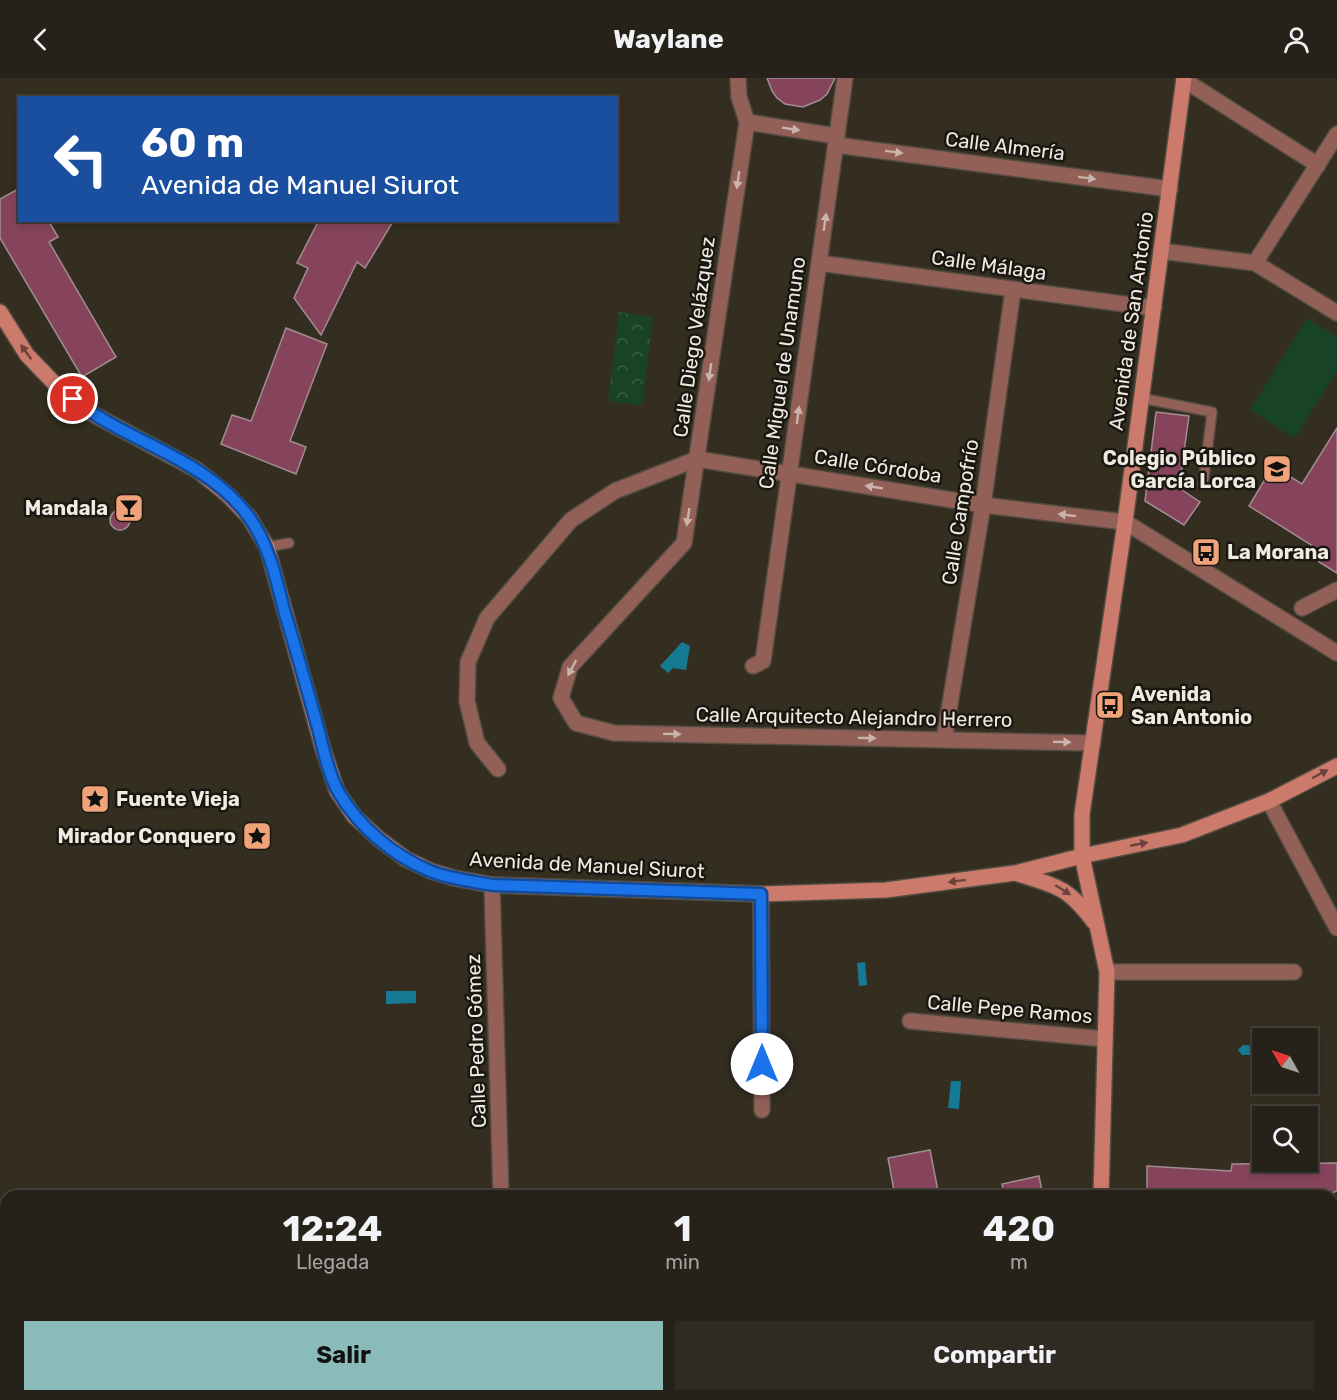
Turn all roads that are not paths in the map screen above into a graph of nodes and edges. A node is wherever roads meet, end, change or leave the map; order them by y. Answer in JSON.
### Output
{"nodes":[{"id":1,"x":738,"y":78,"type":"edge"},
{"id":2,"x":845,"y":78,"type":"edge"},
{"id":3,"x":1184,"y":79,"type":"edge"},
{"id":4,"x":747,"y":122,"type":"junction"},
{"id":5,"x":1337,"y":134,"type":"edge"},
{"id":6,"x":836,"y":140,"type":"junction"},
{"id":7,"x":1318,"y":165,"type":"junction"},
{"id":8,"x":1170,"y":189,"type":"junction"},
{"id":9,"x":1161,"y":251,"type":"junction"},
{"id":10,"x":1255,"y":263,"type":"junction"},
{"id":11,"x":819,"y":264,"type":"junction"},
{"id":12,"x":1013,"y":290,"type":"junction"},
{"id":13,"x":1154,"y":308,"type":"junction"},
{"id":14,"x":0,"y":312,"type":"edge"},
{"id":15,"x":1337,"y":313,"type":"edge"},
{"id":16,"x":1142,"y":398,"type":"junction"},
{"id":17,"x":697,"y":459,"type":"junction"},
{"id":18,"x":790,"y":473,"type":"junction"},
{"id":19,"x":1203,"y":485,"type":"dead end"},
{"id":20,"x":983,"y":505,"type":"junction"},
{"id":21,"x":1125,"y":522,"type":"junction"},
{"id":22,"x":289,"y":543,"type":"dead end"},
{"id":23,"x":267,"y":547,"type":"junction"},
{"id":24,"x":1337,"y":590,"type":"edge"},
{"id":25,"x":1302,"y":608,"type":"dead end"},
{"id":26,"x":1337,"y":653,"type":"edge"},
{"id":27,"x":753,"y":666,"type":"dead end"},
{"id":28,"x":944,"y":740,"type":"junction"},
{"id":29,"x":1093,"y":743,"type":"junction"},
{"id":30,"x":1337,"y":766,"type":"edge"},
{"id":31,"x":498,"y":769,"type":"dead end"},
{"id":32,"x":1269,"y":801,"type":"junction"},
{"id":33,"x":1082,"y":856,"type":"junction"},
{"id":34,"x":1016,"y":873,"type":"junction"},
{"id":35,"x":492,"y":885,"type":"junction"},
{"id":36,"x":761,"y":894,"type":"junction"},
{"id":37,"x":1098,"y":926,"type":"junction"},
{"id":38,"x":1337,"y":928,"type":"edge"},
{"id":39,"x":1107,"y":972,"type":"junction"},
{"id":40,"x":1294,"y":972,"type":"dead end"},
{"id":41,"x":910,"y":1021,"type":"dead end"},
{"id":42,"x":1105,"y":1038,"type":"junction"},
{"id":43,"x":762,"y":1110,"type":"dead end"},
{"id":44,"x":501,"y":1190,"type":"edge"},
{"id":45,"x":1101,"y":1190,"type":"edge"}],
"edges":[{"from":1,"to":4,"type":"street","name":"Calle Diego Velázquez"},
{"from":2,"to":6,"type":"street","name":"Calle Miguel de Unamuno"},
{"from":3,"to":7,"type":"street"},
{"from":3,"to":8,"type":"street","name":"Avenida de San Antonio"},
{"from":4,"to":6,"type":"street","name":"Calle Almería","one_way":true},
{"from":4,"to":17,"type":"street","name":"Calle Diego Velázquez","one_way":true},
{"from":5,"to":7,"type":"street"},
{"from":6,"to":8,"type":"street","name":"Calle Almería","one_way":true},
{"from":11,"to":6,"type":"street","name":"Calle Miguel de Unamuno","one_way":true},
{"from":7,"to":10,"type":"street"},
{"from":8,"to":9,"type":"street","name":"Avenida de San Antonio"},
{"from":9,"to":10,"type":"street"},
{"from":9,"to":13,"type":"street","name":"Avenida de San Antonio"},
{"from":10,"to":15,"type":"street"},
{"from":11,"to":12,"type":"street","name":"Calle Málaga"},
{"from":18,"to":11,"type":"street","name":"Calle Miguel de Unamuno","one_way":true},
{"from":12,"to":13,"type":"street","name":"Calle Málaga"},
{"from":12,"to":20,"type":"street","name":"Calle Campofrío"},
{"from":13,"to":16,"type":"street","name":"Avenida de San Antonio"},
{"from":23,"to":14,"type":"street","name":"Avenida de Manuel Siurot","one_way":true},
{"from":16,"to":19,"type":"lane"},
{"from":16,"to":21,"type":"street","name":"Avenida de San Antonio"},
{"from":17,"to":18,"type":"street","name":"Calle Córdoba"},
{"from":17,"to":28,"type":"street","name":"Calle Arquitecto Alejandro Herrero","one_way":true},
{"from":17,"to":31,"type":"street","name":"Calle Diego Velázquez"},
{"from":20,"to":18,"type":"street","name":"Calle Córdoba","one_way":true},
{"from":18,"to":27,"type":"street","name":"Calle Miguel de Unamuno"},
{"from":21,"to":20,"type":"street","name":"Calle Córdoba","one_way":true},
{"from":20,"to":28,"type":"street","name":"Calle Campofrío"},
{"from":21,"to":26,"type":"street"},
{"from":21,"to":29,"type":"street","name":"Avenida de San Antonio"},
{"from":22,"to":23,"type":"lane"},
{"from":23,"to":35,"type":"street","name":"Avenida de Manuel Siurot"},
{"from":24,"to":25,"type":"street"},
{"from":28,"to":29,"type":"street","name":"Calle Arquitecto Alejandro Herrero","one_way":true},
{"from":29,"to":33,"type":"street","name":"Avenida de San Antonio"},
{"from":32,"to":30,"type":"street","one_way":true},
{"from":33,"to":32,"type":"street","one_way":true},
{"from":32,"to":38,"type":"street"},
{"from":33,"to":34,"type":"street","name":"Avenida de Manuel Siurot"},
{"from":33,"to":37,"type":"street","name":"Avenida de Manuel Siurot"},
{"from":34,"to":36,"type":"street","name":"Avenida de Manuel Siurot","one_way":true},
{"from":34,"to":37,"type":"street","name":"Avenida de Manuel Siurot","one_way":true},
{"from":35,"to":36,"type":"street","name":"Avenida de Manuel Siurot"},
{"from":35,"to":44,"type":"street","name":"Calle Pedro Gómez"},
{"from":36,"to":43,"type":"street"},
{"from":37,"to":39,"type":"street","name":"Avenida de Manuel Siurot"},
{"from":39,"to":40,"type":"street"},
{"from":39,"to":42,"type":"street","name":"Avenida de Manuel Siurot"},
{"from":41,"to":42,"type":"street","name":"Calle Pepe Ramos"},
{"from":42,"to":45,"type":"street","name":"Avenida de Manuel Siurot"}]}
